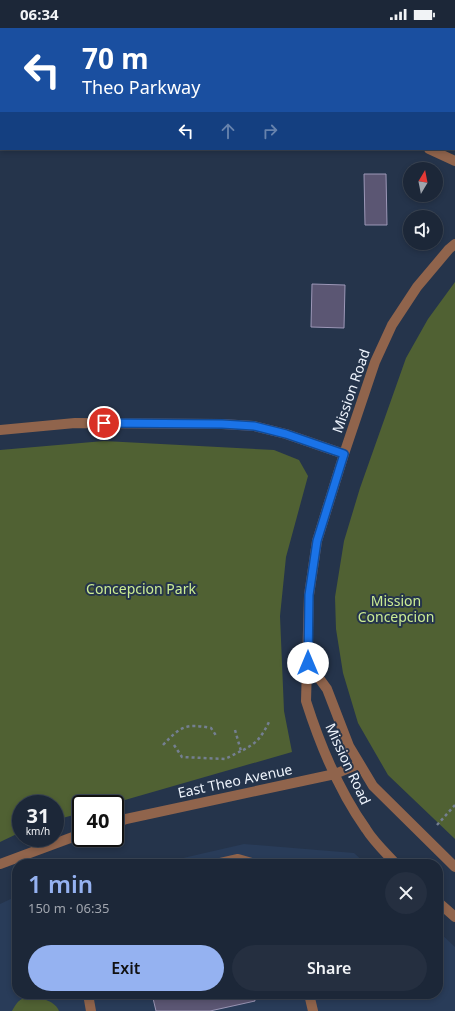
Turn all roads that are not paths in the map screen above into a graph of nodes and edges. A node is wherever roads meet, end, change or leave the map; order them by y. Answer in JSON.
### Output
{"nodes":[{"id":1,"x":431,"y":150,"type":"edge"},
{"id":2,"x":455,"y":161,"type":"edge"},
{"id":3,"x":455,"y":244,"type":"edge"},
{"id":4,"x":0,"y":430,"type":"edge"},
{"id":5,"x":344,"y":454,"type":"junction"},
{"id":6,"x":308,"y":663,"type":"junction"},
{"id":7,"x":359,"y":764,"type":"junction"},
{"id":8,"x":335,"y":774,"type":"junction"},
{"id":9,"x":124,"y":820,"type":"edge"},
{"id":10,"x":72,"y":837,"type":"edge"},
{"id":11,"x":14,"y":859,"type":"edge"},
{"id":12,"x":392,"y":859,"type":"edge"},
{"id":13,"x":12,"y":860,"type":"edge"},
{"id":14,"x":0,"y":864,"type":"edge"},
{"id":15,"x":455,"y":867,"type":"edge"},
{"id":16,"x":443,"y":906,"type":"edge"},
{"id":17,"x":455,"y":917,"type":"edge"},
{"id":18,"x":89,"y":999,"type":"edge"},
{"id":19,"x":310,"y":999,"type":"edge"},
{"id":20,"x":91,"y":1011,"type":"edge"},
{"id":21,"x":313,"y":1011,"type":"edge"}],
"edges":[{"from":1,"to":2,"type":"street"},
{"from":3,"to":5,"type":"street","name":"Mission Road"},
{"from":4,"to":5,"type":"street"},
{"from":5,"to":6,"type":"street","name":"Mission Road"},
{"from":6,"to":7,"type":"street","name":"Mission Road"},
{"from":6,"to":8,"type":"street","name":"Mission Road"},
{"from":7,"to":8,"type":"street","name":"East Theo Avenue"},
{"from":7,"to":15,"type":"street","name":"Mission Road"},
{"from":8,"to":9,"type":"street","name":"East Theo Avenue"},
{"from":8,"to":12,"type":"street","name":"Mission Road"},
{"from":10,"to":11,"type":"street"},
{"from":13,"to":14,"type":"street"},
{"from":16,"to":17,"type":"street"},
{"from":18,"to":20,"type":"street"},
{"from":19,"to":21,"type":"street"}]}
